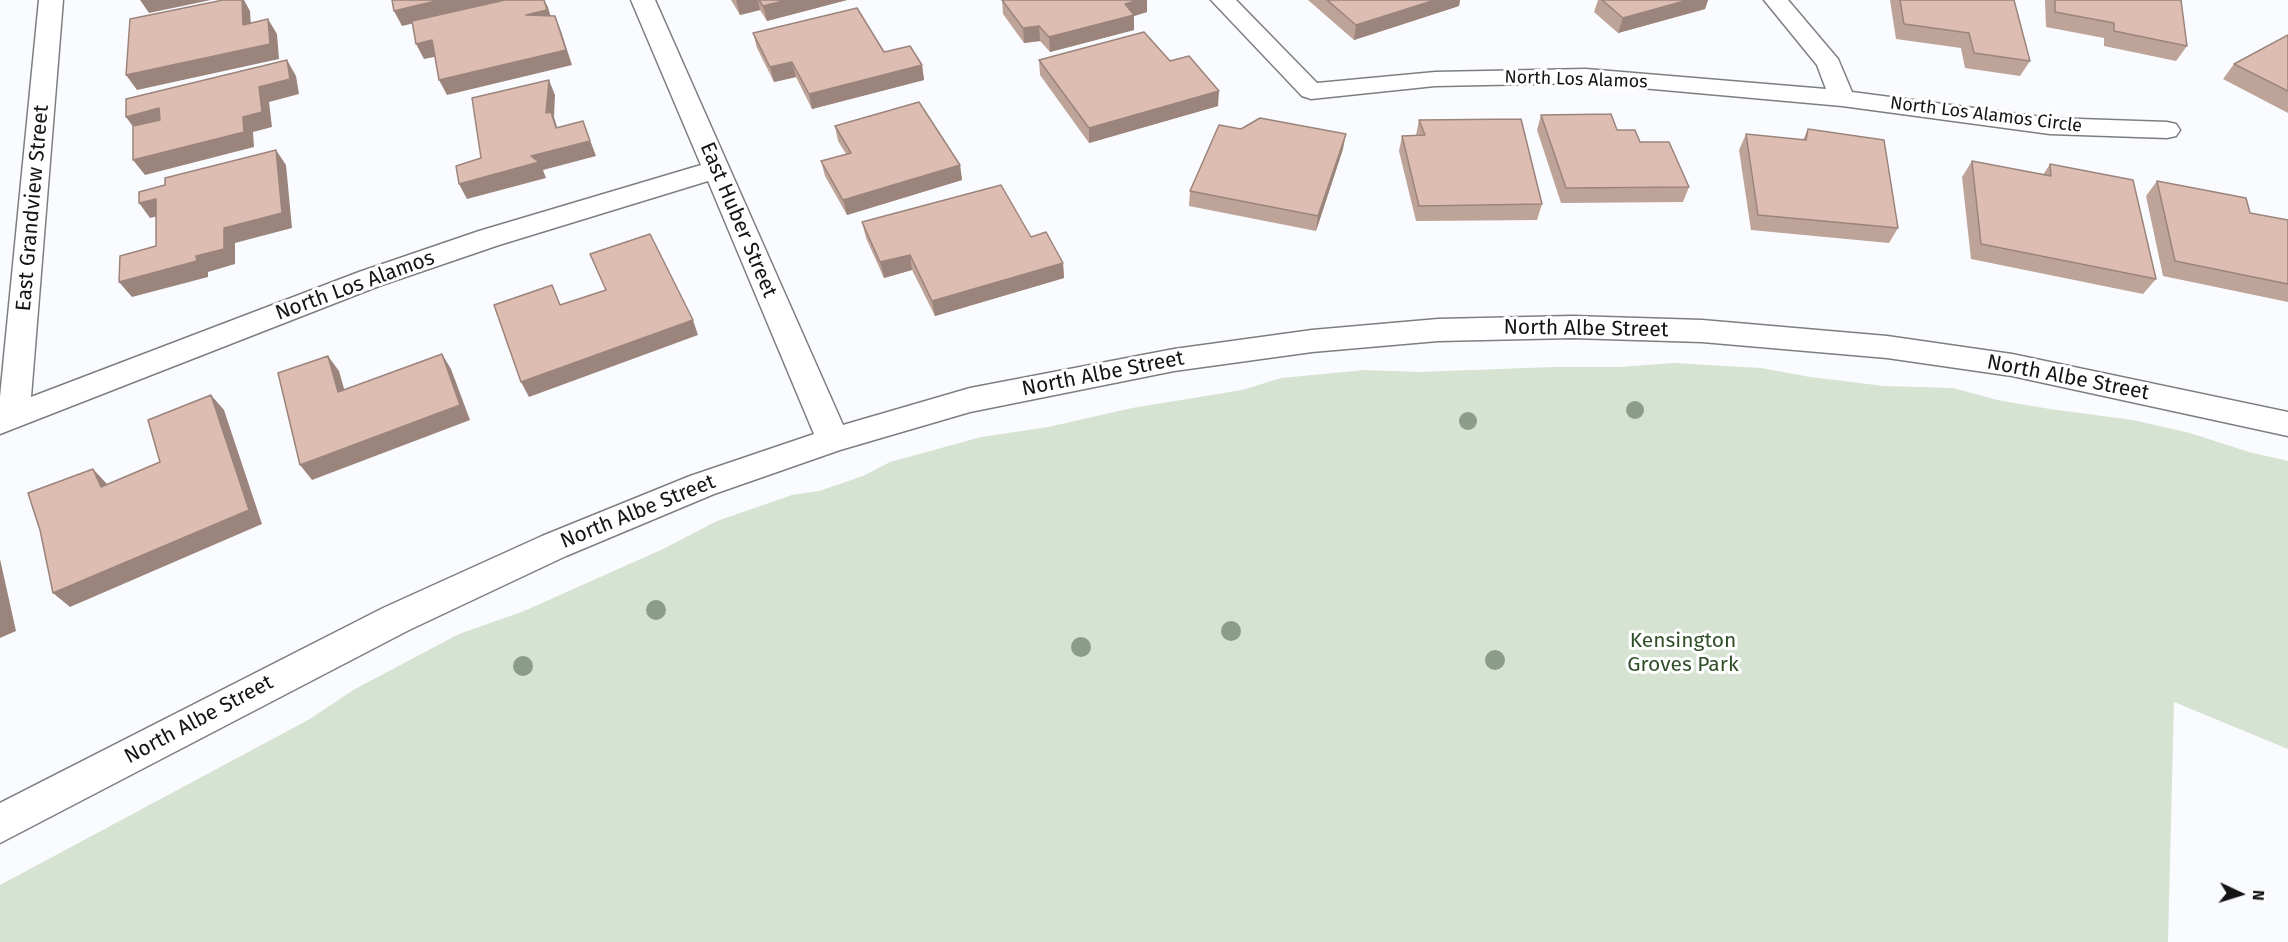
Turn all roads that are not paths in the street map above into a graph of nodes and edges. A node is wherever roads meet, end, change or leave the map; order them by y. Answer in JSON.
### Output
{"nodes":[{"id":1,"x":51,"y":0,"type":"edge"},
{"id":2,"x":643,"y":0,"type":"edge"},
{"id":3,"x":1223,"y":0,"type":"edge"},
{"id":4,"x":1776,"y":0,"type":"edge"},
{"id":5,"x":1842,"y":98,"type":"junction"},
{"id":6,"x":2167,"y":130,"type":"dead end"},
{"id":7,"x":717,"y":169,"type":"junction"},
{"id":8,"x":7,"y":419,"type":"edge"},
{"id":9,"x":2288,"y":424,"type":"edge"},
{"id":10,"x":833,"y":440,"type":"junction"},
{"id":11,"x":0,"y":824,"type":"edge"}],
"edges":[{"from":1,"to":8,"type":"street","name":"East Grandview Street"},
{"from":2,"to":7,"type":"street","name":"East Huber Street"},
{"from":3,"to":5,"type":"street","name":"North Los Alamos"},
{"from":4,"to":5,"type":"street"},
{"from":5,"to":6,"type":"street","name":"North Los Alamos Circle"},
{"from":7,"to":8,"type":"street","name":"North Los Alamos"},
{"from":7,"to":10,"type":"street","name":"East Huber Street"},
{"from":9,"to":10,"type":"street","name":"North Albe Street"},
{"from":10,"to":11,"type":"street","name":"North Albe Street"}]}
